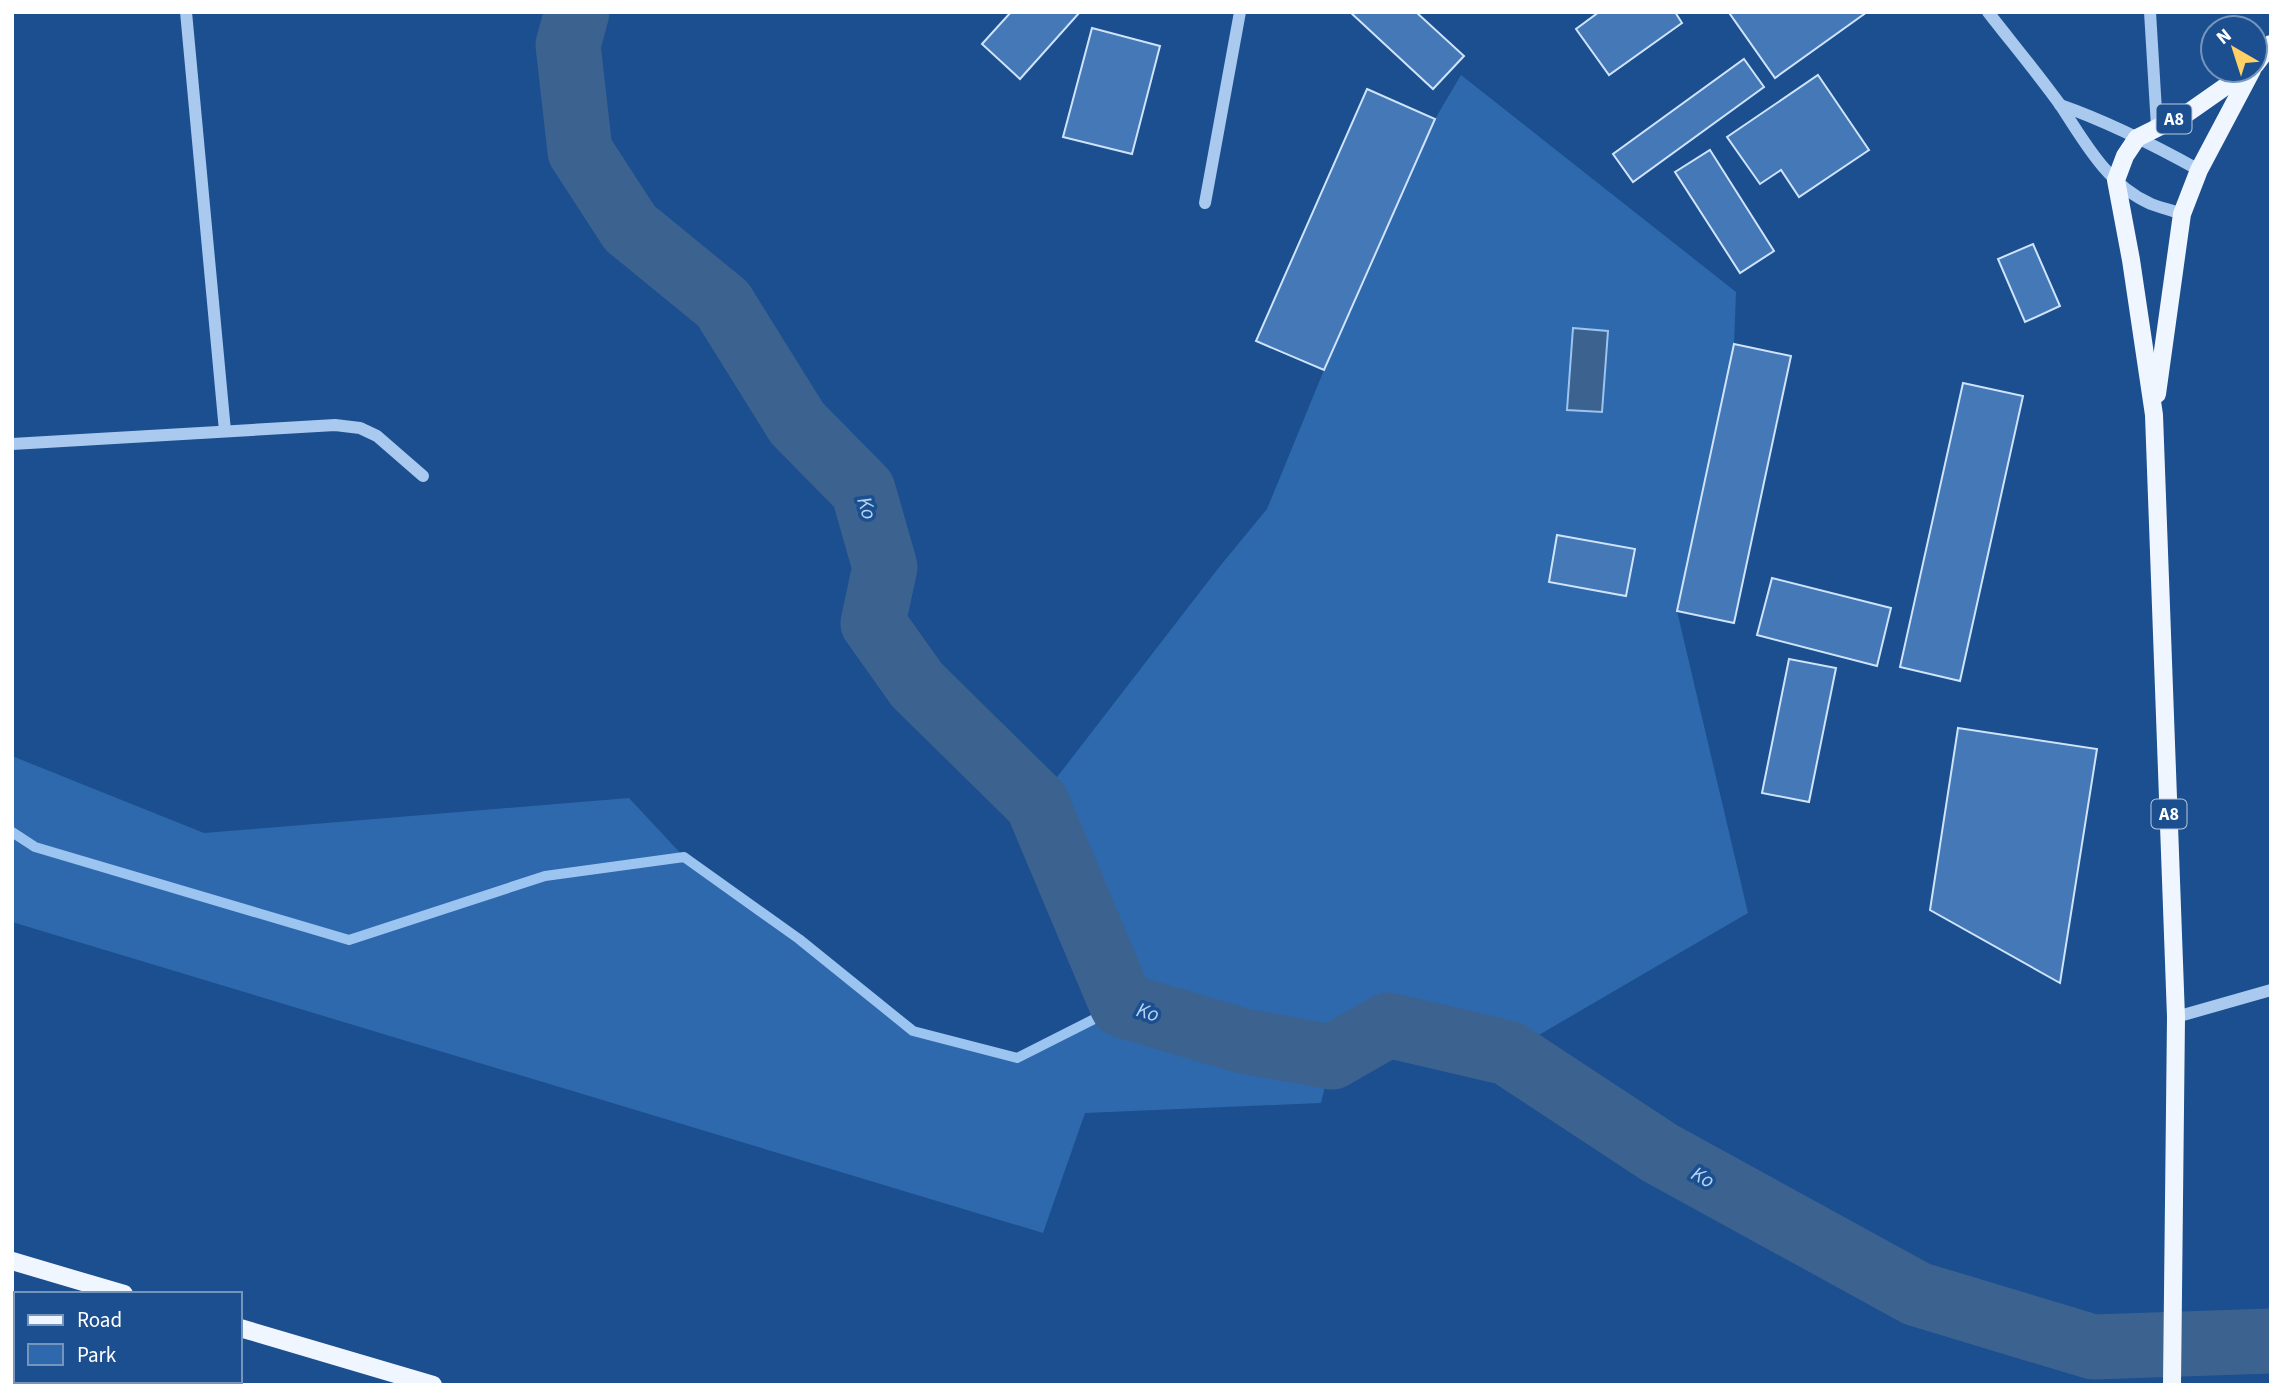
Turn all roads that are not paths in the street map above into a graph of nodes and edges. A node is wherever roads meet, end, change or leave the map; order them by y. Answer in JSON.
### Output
{"nodes":[{"id":1,"x":186,"y":12,"type":"edge"},
{"id":2,"x":1240,"y":12,"type":"edge"},
{"id":3,"x":1988,"y":12,"type":"edge"},
{"id":4,"x":2150,"y":12,"type":"edge"},
{"id":5,"x":2230,"y":84,"type":"edge"},
{"id":6,"x":2245,"y":84,"type":"edge"},
{"id":7,"x":2060,"y":105,"type":"junction"},
{"id":8,"x":2157,"y":127,"type":"junction"},
{"id":9,"x":2137,"y":138,"type":"junction"},
{"id":10,"x":2199,"y":170,"type":"junction"},
{"id":11,"x":2116,"y":180,"type":"junction"},
{"id":12,"x":1205,"y":203,"type":"dead end"},
{"id":13,"x":2182,"y":214,"type":"junction"},
{"id":14,"x":2154,"y":415,"type":"junction"},
{"id":15,"x":225,"y":431,"type":"junction"},
{"id":16,"x":12,"y":444,"type":"edge"},
{"id":17,"x":423,"y":477,"type":"dead end"},
{"id":18,"x":2271,"y":989,"type":"edge"},
{"id":19,"x":2176,"y":1017,"type":"junction"},
{"id":20,"x":12,"y":1261,"type":"edge"},
{"id":21,"x":117,"y":1292,"type":"edge"},
{"id":22,"x":242,"y":1329,"type":"edge"},
{"id":23,"x":433,"y":1385,"type":"edge"},
{"id":24,"x":2172,"y":1385,"type":"edge"}],
"edges":[{"from":1,"to":15,"type":"street"},
{"from":2,"to":12,"type":"street"},
{"from":3,"to":7,"type":"street"},
{"from":4,"to":8,"type":"street"},
{"from":5,"to":8,"type":"main road","number":"A8"},
{"from":6,"to":10,"type":"main road","number":"A8"},
{"from":7,"to":9,"type":"street"},
{"from":7,"to":11,"type":"street"},
{"from":8,"to":9,"type":"main road","number":"A8"},
{"from":9,"to":10,"type":"street"},
{"from":9,"to":11,"type":"main road","number":"A8"},
{"from":10,"to":13,"type":"main road","number":"A8"},
{"from":11,"to":13,"type":"street"},
{"from":11,"to":14,"type":"main road","number":"A8"},
{"from":13,"to":14,"type":"main road","number":"A8"},
{"from":14,"to":19,"type":"main road","number":"A8"},
{"from":15,"to":16,"type":"street"},
{"from":15,"to":17,"type":"street"},
{"from":18,"to":19,"type":"street"},
{"from":19,"to":24,"type":"main road","number":"A8"},
{"from":20,"to":21,"type":"main road"},
{"from":22,"to":23,"type":"main road"}]}
